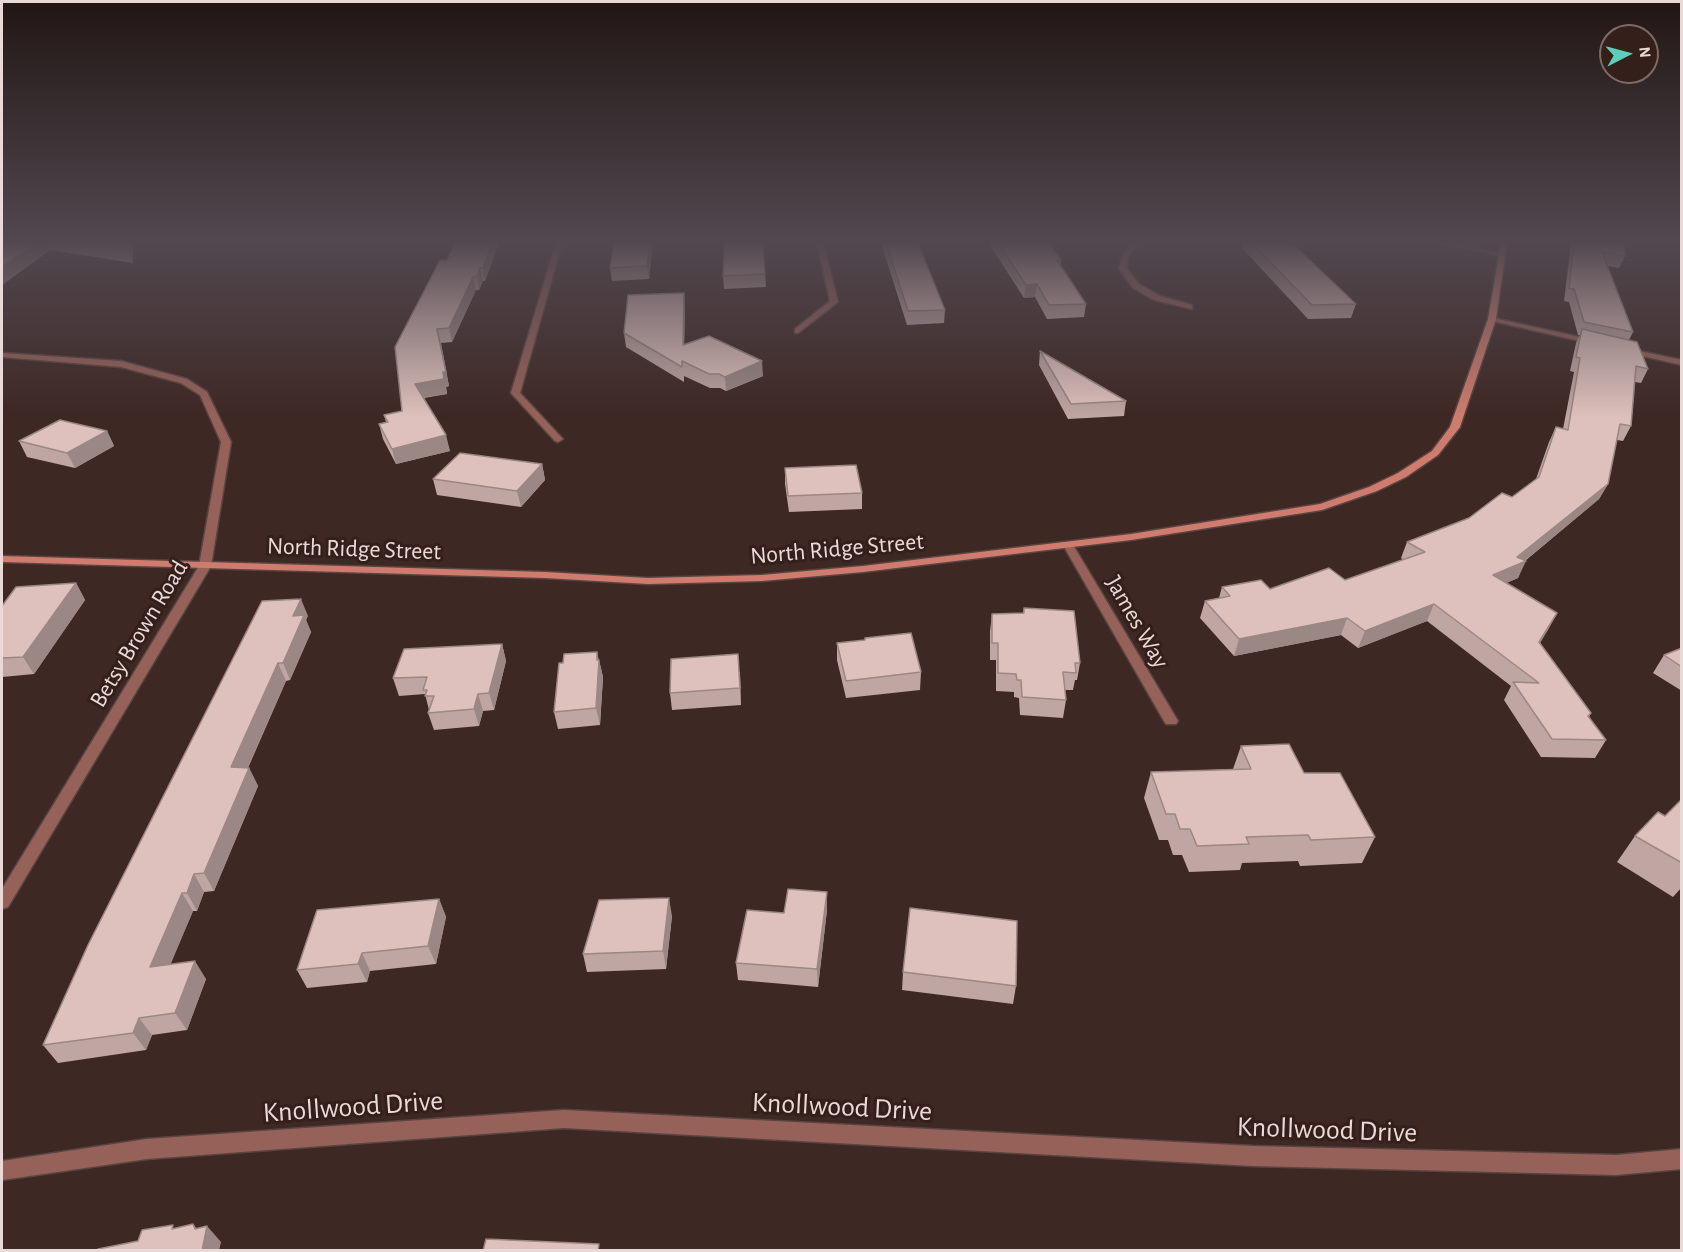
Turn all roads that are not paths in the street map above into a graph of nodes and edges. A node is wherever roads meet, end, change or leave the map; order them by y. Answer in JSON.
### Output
{"nodes":[{"id":1,"x":541,"y":301,"type":"edge"},
{"id":2,"x":834,"y":301,"type":"edge"},
{"id":3,"x":1168,"y":301,"type":"edge"},
{"id":4,"x":1495,"y":301,"type":"edge"},
{"id":5,"x":1189,"y":308,"type":"dead end"},
{"id":6,"x":1492,"y":319,"type":"junction"},
{"id":7,"x":798,"y":331,"type":"dead end"},
{"id":8,"x":1604,"y":344,"type":"edge"},
{"id":9,"x":1615,"y":347,"type":"edge"},
{"id":10,"x":2,"y":355,"type":"edge"},
{"id":11,"x":1682,"y":363,"type":"edge"},
{"id":12,"x":558,"y":439,"type":"dead end"},
{"id":13,"x":1068,"y":545,"type":"junction"},
{"id":14,"x":2,"y":559,"type":"edge"},
{"id":15,"x":205,"y":566,"type":"junction"},
{"id":16,"x":1171,"y":721,"type":"dead end"},
{"id":17,"x":2,"y":902,"type":"edge"},
{"id":18,"x":1682,"y":1159,"type":"edge"},
{"id":19,"x":2,"y":1171,"type":"edge"}],
"edges":[{"from":1,"to":12,"type":"street"},
{"from":2,"to":7,"type":"street"},
{"from":3,"to":5,"type":"street"},
{"from":4,"to":6,"type":"street","name":"North Ridge Street"},
{"from":6,"to":8,"type":"street"},
{"from":6,"to":13,"type":"street","name":"North Ridge Street"},
{"from":9,"to":11,"type":"street"},
{"from":10,"to":15,"type":"street","name":"Betsy Brown Road"},
{"from":13,"to":15,"type":"street","name":"North Ridge Street"},
{"from":13,"to":16,"type":"street","name":"James Way"},
{"from":14,"to":15,"type":"street","name":"North Ridge Street"},
{"from":15,"to":17,"type":"street","name":"Betsy Brown Road"},
{"from":18,"to":19,"type":"street","name":"Knollwood Drive"}]}
